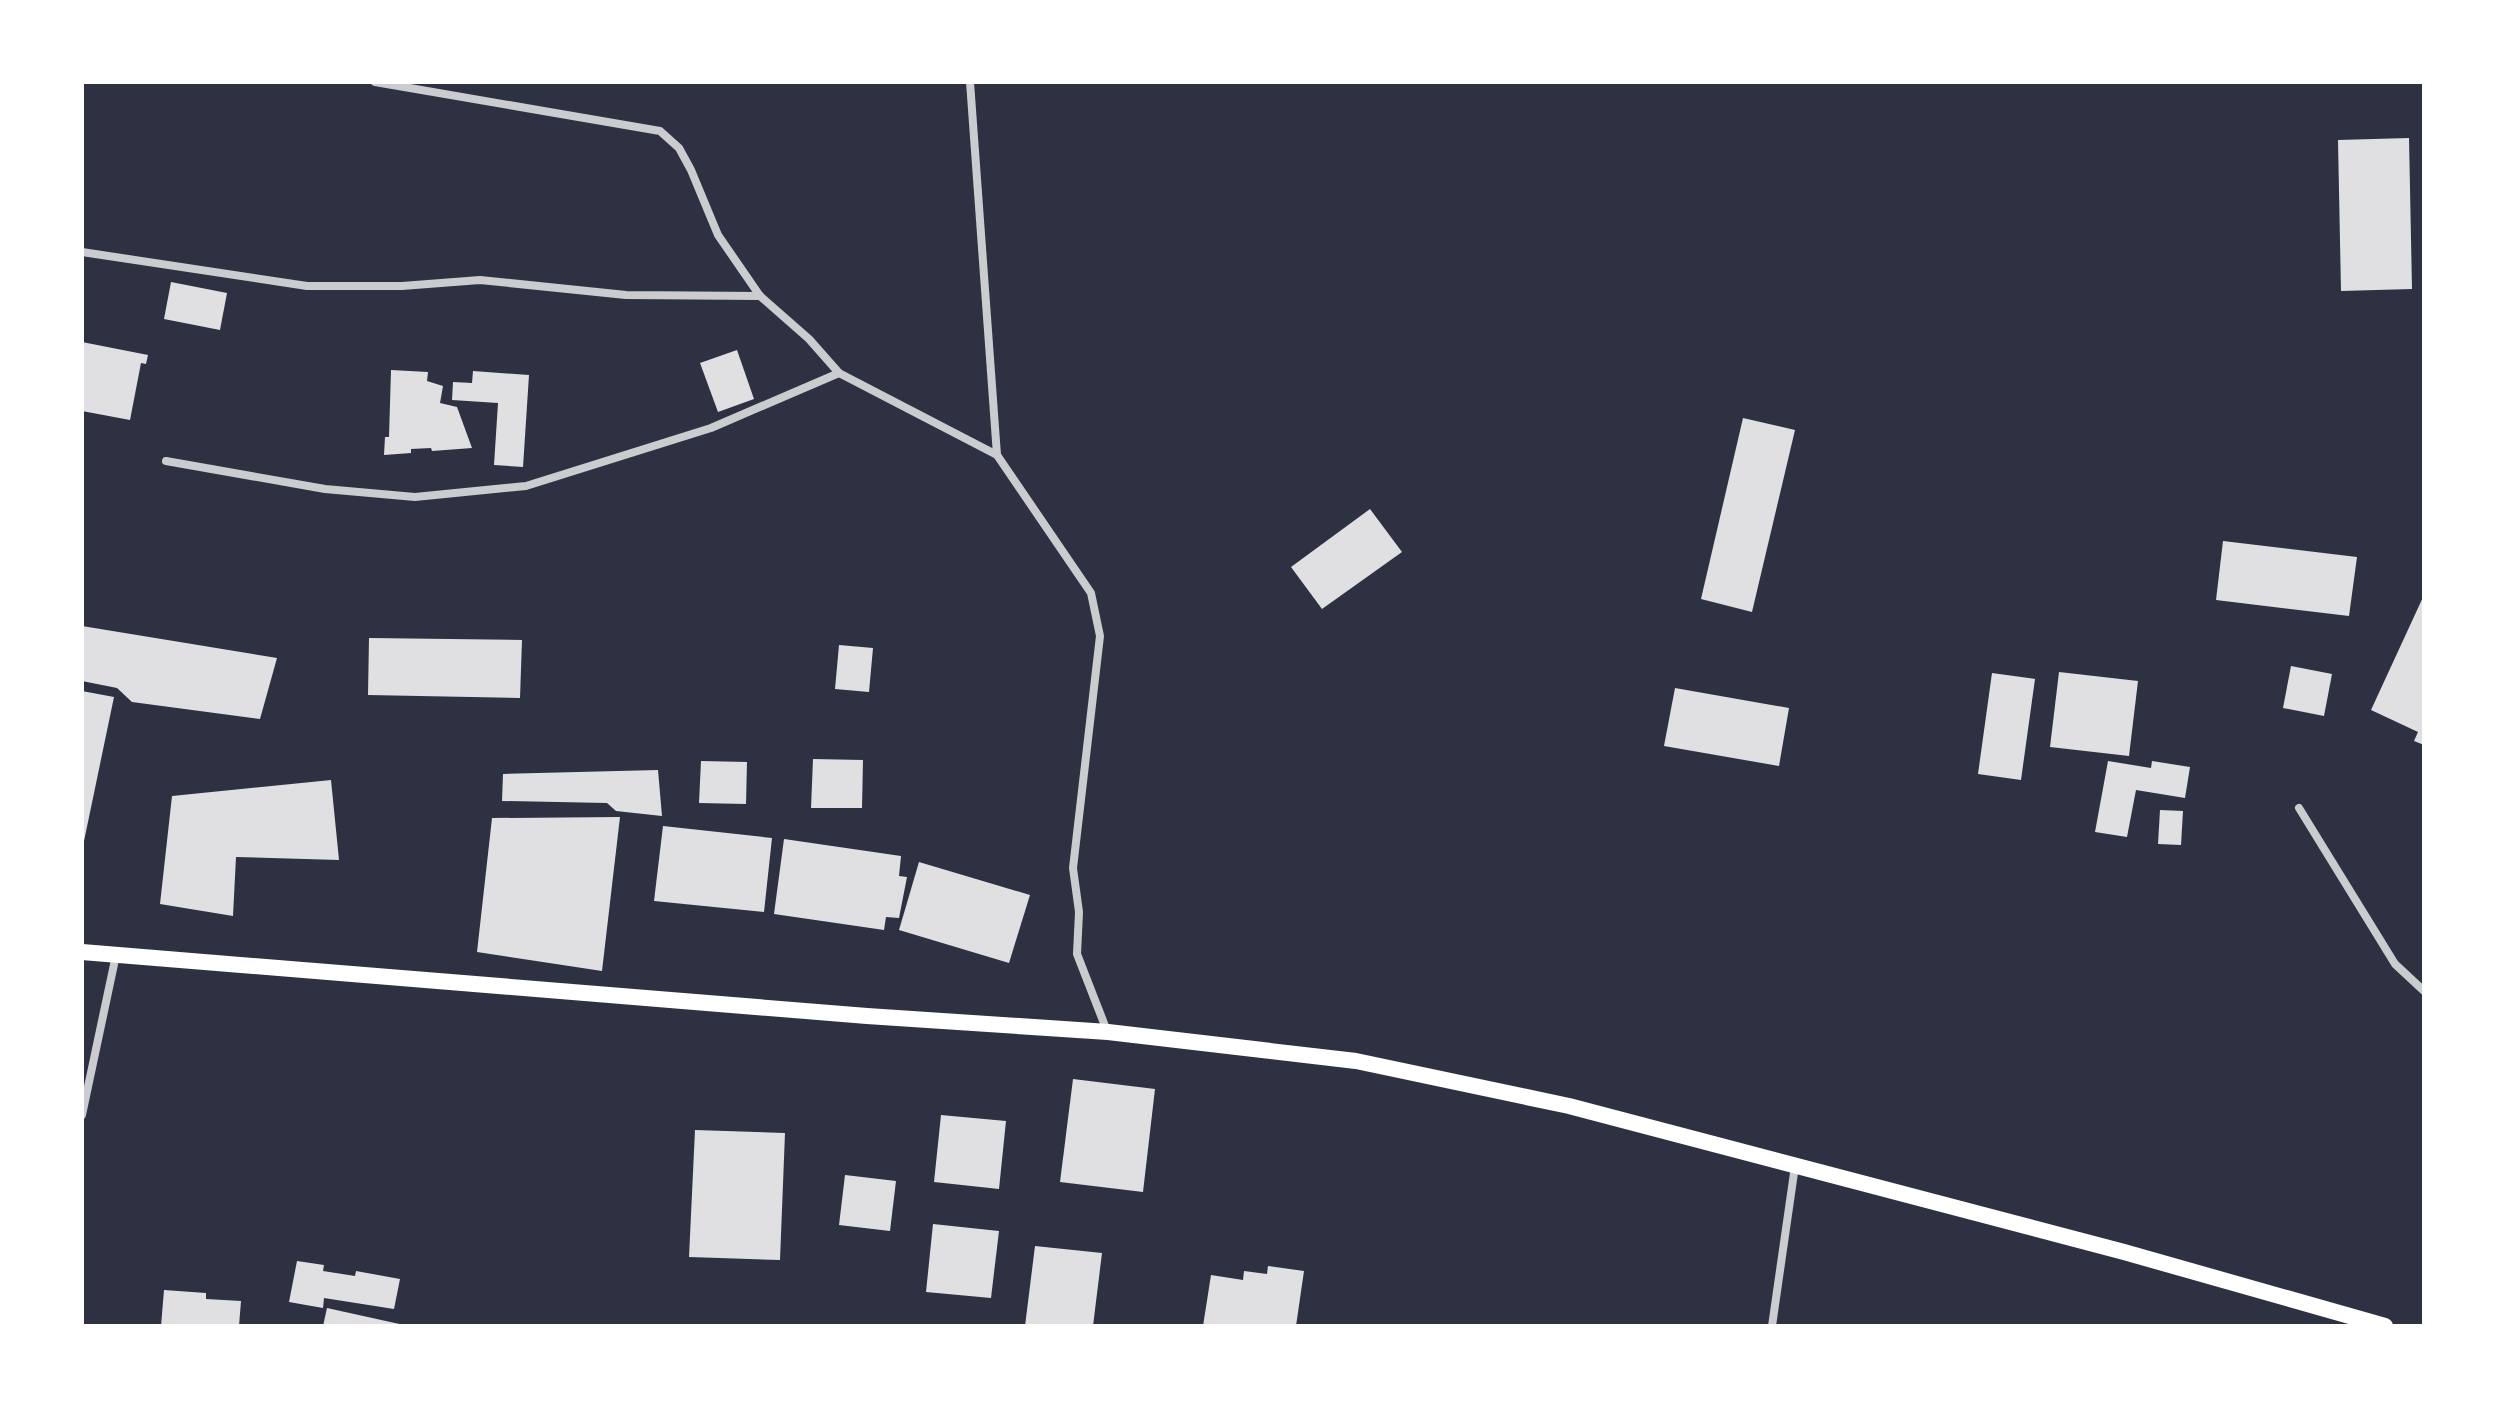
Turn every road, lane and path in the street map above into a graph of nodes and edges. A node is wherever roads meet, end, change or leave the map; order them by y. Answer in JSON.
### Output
{"nodes":[{"id":1,"x":375,"y":82,"type":"edge"},
{"id":2,"x":970,"y":82,"type":"edge"},
{"id":3,"x":82,"y":252,"type":"edge"},
{"id":4,"x":760,"y":296,"type":"junction"},
{"id":5,"x":839,"y":373,"type":"junction"},
{"id":6,"x":997,"y":455,"type":"junction"},
{"id":7,"x":166,"y":461,"type":"dead end"},
{"id":8,"x":2299,"y":808,"type":"dead end"},
{"id":9,"x":82,"y":952,"type":"edge"},
{"id":10,"x":116,"y":955,"type":"junction"},
{"id":11,"x":2424,"y":991,"type":"edge"},
{"id":12,"x":1108,"y":1032,"type":"junction"},
{"id":13,"x":82,"y":1115,"type":"edge"},
{"id":14,"x":1795,"y":1165,"type":"junction"},
{"id":15,"x":1772,"y":1326,"type":"edge"},
{"id":16,"x":2385,"y":1326,"type":"edge"}],
"edges":[{"from":1,"to":4,"type":"street"},
{"from":2,"to":6,"type":"street"},
{"from":3,"to":4,"type":"street"},
{"from":4,"to":5,"type":"street"},
{"from":5,"to":6,"type":"street"},
{"from":5,"to":7,"type":"street"},
{"from":6,"to":12,"type":"street"},
{"from":8,"to":11,"type":"street"},
{"from":9,"to":10,"type":"main road"},
{"from":10,"to":12,"type":"main road"},
{"from":10,"to":13,"type":"street"},
{"from":12,"to":14,"type":"main road"},
{"from":14,"to":15,"type":"street"},
{"from":14,"to":16,"type":"main road"}]}
